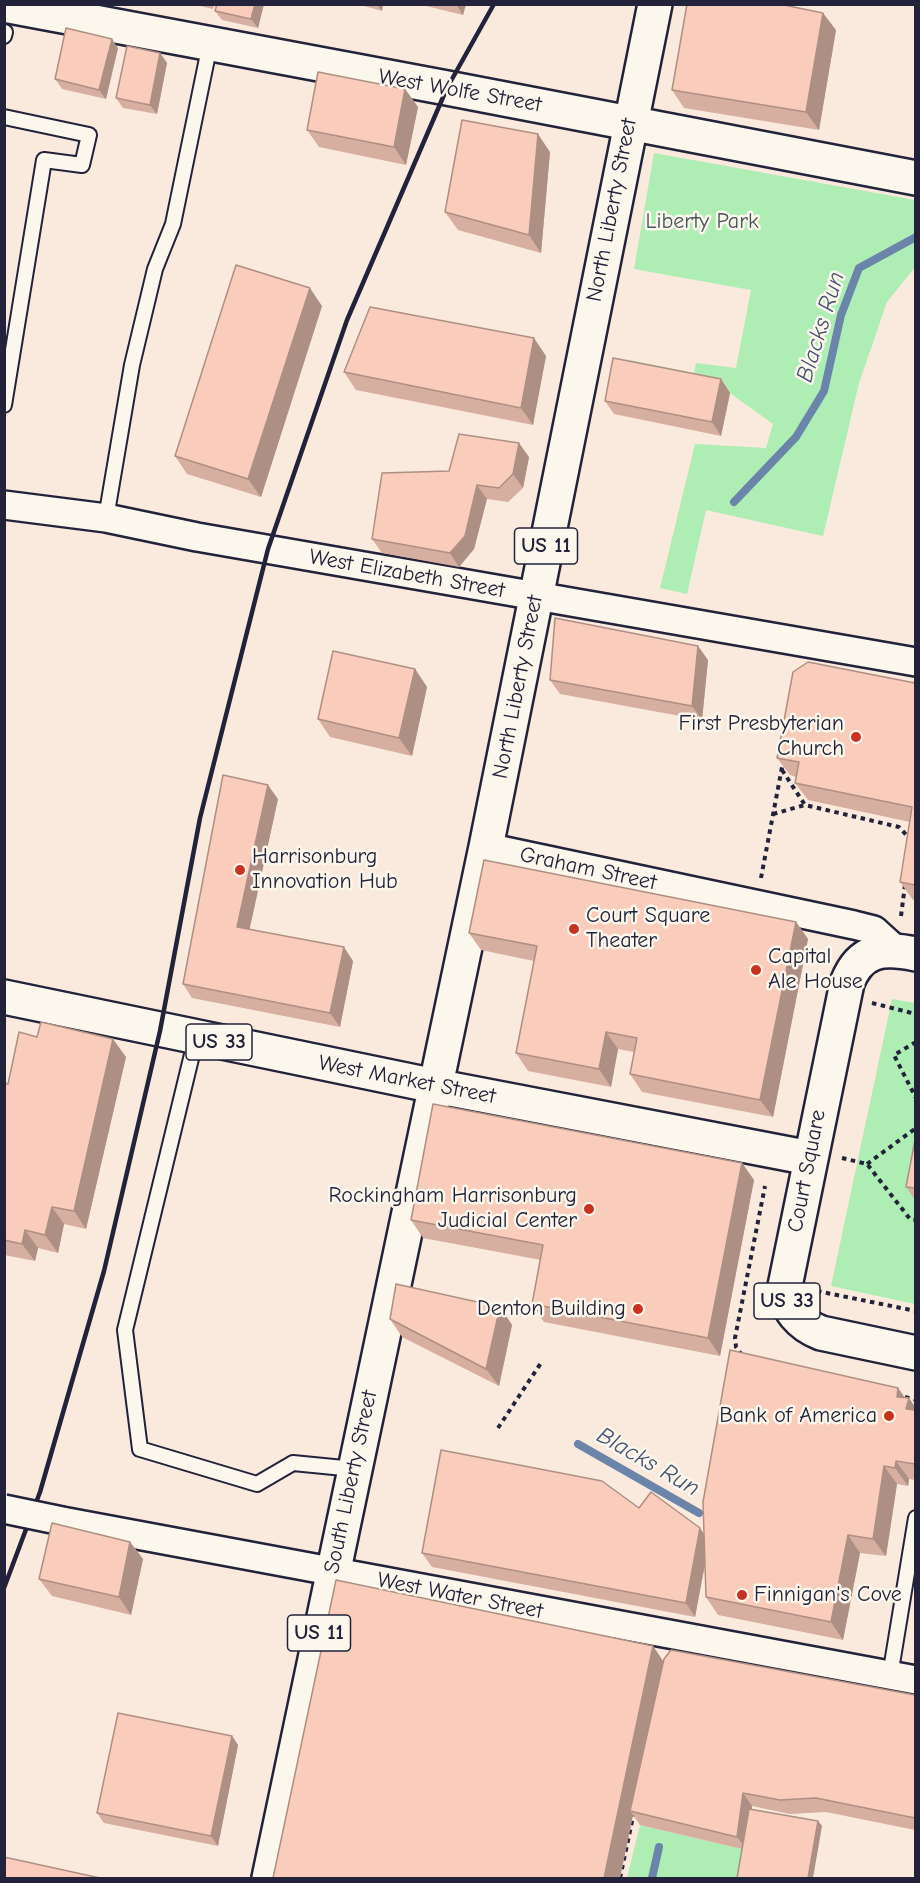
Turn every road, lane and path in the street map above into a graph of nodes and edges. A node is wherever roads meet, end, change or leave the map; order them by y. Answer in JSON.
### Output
{"nodes":[{"id":1,"x":655,"y":4,"type":"edge"},
{"id":2,"x":4,"y":5,"type":"edge"},
{"id":3,"x":210,"y":44,"type":"junction"},
{"id":4,"x":4,"y":117,"type":"edge"},
{"id":5,"x":630,"y":122,"type":"junction"},
{"id":6,"x":915,"y":178,"type":"edge"},
{"id":7,"x":4,"y":405,"type":"edge"},
{"id":8,"x":4,"y":505,"type":"edge"},
{"id":9,"x":106,"y":518,"type":"junction"},
{"id":10,"x":536,"y":597,"type":"junction"},
{"id":11,"x":915,"y":662,"type":"edge"},
{"id":12,"x":784,"y":759,"type":"edge"},
{"id":13,"x":782,"y":770,"type":"junction"},
{"id":14,"x":805,"y":805,"type":"junction"},
{"id":15,"x":773,"y":814,"type":"junction"},
{"id":16,"x":911,"y":840,"type":"edge"},
{"id":17,"x":486,"y":847,"type":"junction"},
{"id":18,"x":906,"y":874,"type":"edge"},
{"id":19,"x":759,"y":887,"type":"dead end"},
{"id":20,"x":904,"y":941,"type":"edge"},
{"id":21,"x":843,"y":996,"type":"junction"},
{"id":22,"x":4,"y":997,"type":"edge"},
{"id":23,"x":915,"y":1014,"type":"edge"},
{"id":24,"x":196,"y":1038,"type":"junction"},
{"id":25,"x":915,"y":1042,"type":"edge"},
{"id":26,"x":435,"y":1086,"type":"junction"},
{"id":27,"x":915,"y":1098,"type":"edge"},
{"id":28,"x":915,"y":1128,"type":"edge"},
{"id":29,"x":824,"y":1158,"type":"junction"},
{"id":30,"x":867,"y":1164,"type":"junction"},
{"id":31,"x":915,"y":1220,"type":"edge"},
{"id":32,"x":815,"y":1291,"type":"dead end"},
{"id":33,"x":915,"y":1311,"type":"edge"},
{"id":34,"x":915,"y":1353,"type":"edge"},
{"id":35,"x":741,"y":1354,"type":"edge"},
{"id":36,"x":542,"y":1363,"type":"dead end"},
{"id":37,"x":739,"y":1366,"type":"edge"},
{"id":38,"x":498,"y":1428,"type":"dead end"},
{"id":39,"x":354,"y":1468,"type":"junction"},
{"id":40,"x":4,"y":1509,"type":"edge"},
{"id":41,"x":915,"y":1518,"type":"edge"},
{"id":42,"x":332,"y":1572,"type":"junction"},
{"id":43,"x":903,"y":1678,"type":"edge"},
{"id":44,"x":634,"y":1811,"type":"edge"},
{"id":45,"x":269,"y":1878,"type":"edge"},
{"id":46,"x":620,"y":1878,"type":"edge"}],
"edges":[{"from":1,"to":5,"type":"main road","name":"North Liberty Street","number":"US 11"},
{"from":2,"to":3,"type":"main road","name":"West Wolfe Street"},
{"from":3,"to":5,"type":"main road","name":"West Wolfe Street"},
{"from":3,"to":9,"type":"lane"},
{"from":4,"to":7,"type":"lane"},
{"from":5,"to":6,"type":"main road","name":"West Wolfe Street"},
{"from":5,"to":10,"type":"main road","name":"North Liberty Street","number":"US 11"},
{"from":8,"to":9,"type":"street","name":"West Elizabeth Street"},
{"from":9,"to":10,"type":"street","name":"West Elizabeth Street"},
{"from":10,"to":11,"type":"street","name":"West Elizabeth Street"},
{"from":10,"to":17,"type":"main road","name":"North Liberty Street","number":"US 11"},
{"from":12,"to":13,"type":"path"},
{"from":13,"to":14,"type":"path"},
{"from":13,"to":15,"type":"path"},
{"from":14,"to":15,"type":"path"},
{"from":14,"to":16,"type":"path"},
{"from":15,"to":19,"type":"path"},
{"from":17,"to":20,"type":"street","name":"Graham Street"},
{"from":17,"to":26,"type":"main road","name":"North Liberty Street","number":"US 11"},
{"from":18,"to":20,"type":"path"},
{"from":20,"to":21,"type":"main road","name":"Court Square","number":"US 33"},
{"from":21,"to":23,"type":"path"},
{"from":21,"to":29,"type":"main road","name":"Court Square","number":"US 33"},
{"from":22,"to":24,"type":"main road","name":"West Market Street","number":"US 33"},
{"from":24,"to":26,"type":"main road","name":"West Market Street","number":"US 33"},
{"from":24,"to":39,"type":"lane"},
{"from":25,"to":27,"type":"path"},
{"from":26,"to":29,"type":"main road","name":"West Market Street","number":"US 33"},
{"from":26,"to":39,"type":"main road","name":"South Liberty Street","number":"US 11"},
{"from":28,"to":30,"type":"path"},
{"from":29,"to":30,"type":"path"},
{"from":29,"to":34,"type":"main road","name":"Court Square","number":"US 33"},
{"from":30,"to":31,"type":"path"},
{"from":32,"to":33,"type":"path"},
{"from":35,"to":37,"type":"path"},
{"from":36,"to":38,"type":"path"},
{"from":39,"to":42,"type":"main road","name":"South Liberty Street","number":"US 11"},
{"from":40,"to":42,"type":"street","name":"West Water Street","bridge":true},
{"from":41,"to":43,"type":"lane"},
{"from":42,"to":43,"type":"street","name":"West Water Street"},
{"from":42,"to":45,"type":"main road","name":"South Liberty Street","number":"US 11"},
{"from":44,"to":46,"type":"path"}]}
